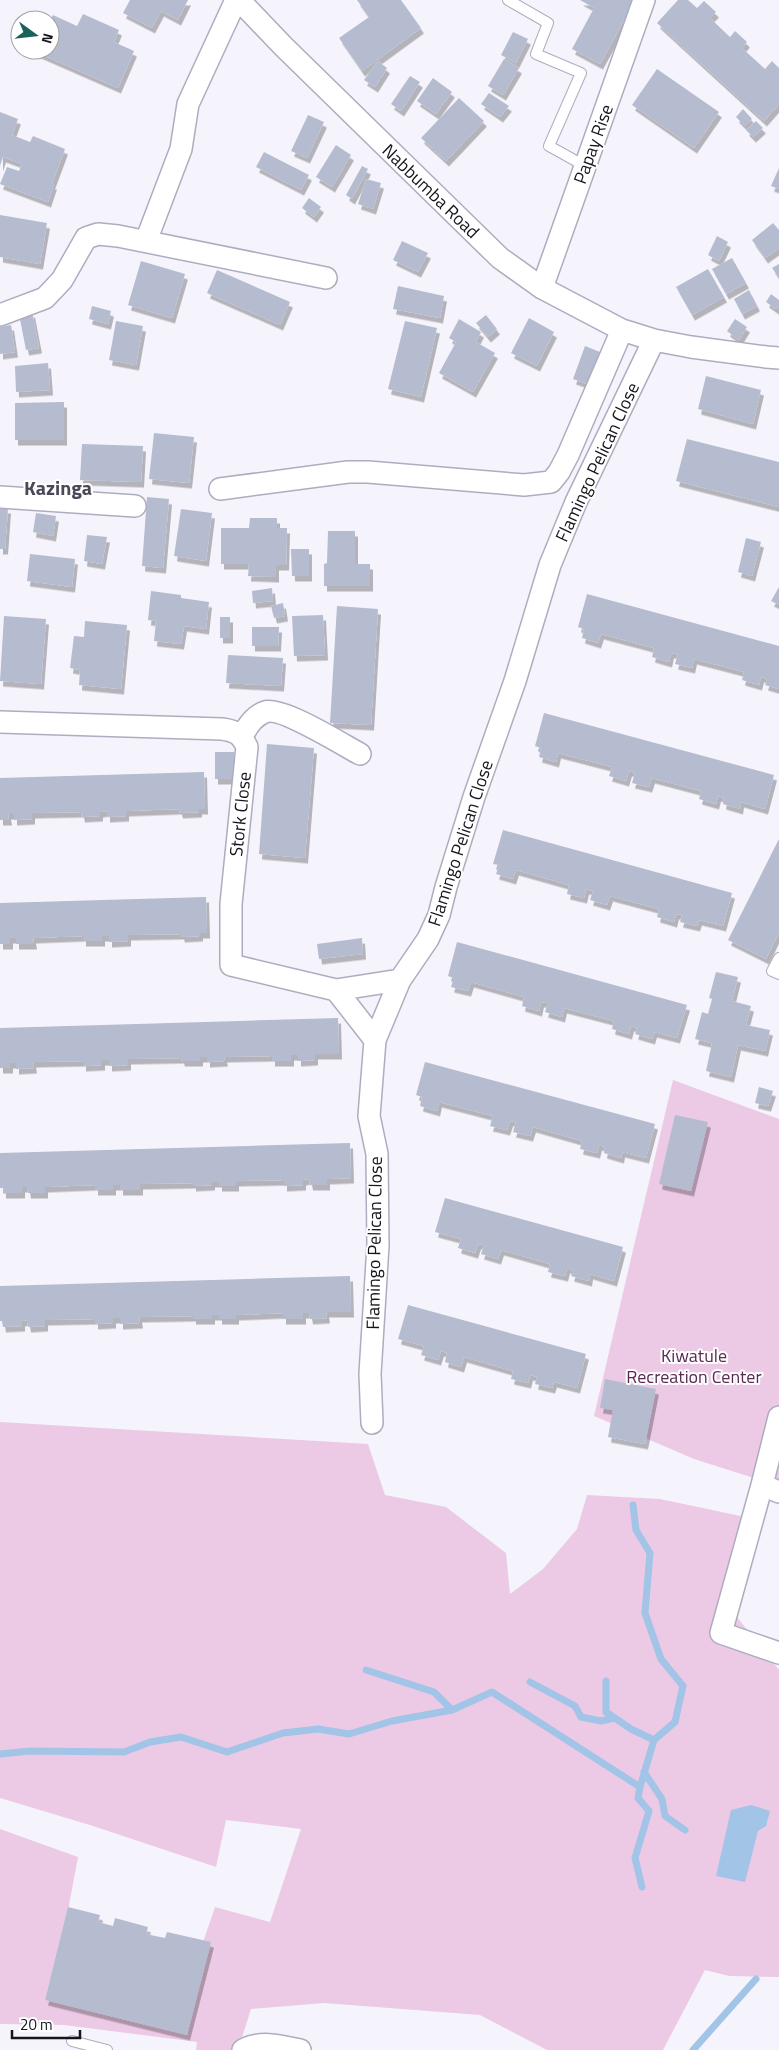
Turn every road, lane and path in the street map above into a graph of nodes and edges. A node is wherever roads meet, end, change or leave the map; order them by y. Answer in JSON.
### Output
{"nodes":[{"id":1,"x":237,"y":0,"type":"edge"},
{"id":2,"x":508,"y":0,"type":"edge"},
{"id":3,"x":644,"y":0,"type":"edge"},
{"id":4,"x":585,"y":166,"type":"junction"},
{"id":5,"x":146,"y":241,"type":"junction"},
{"id":6,"x":326,"y":278,"type":"dead end"},
{"id":7,"x":542,"y":288,"type":"junction"},
{"id":8,"x":0,"y":315,"type":"edge"},
{"id":9,"x":622,"y":330,"type":"junction"},
{"id":10,"x":654,"y":340,"type":"junction"},
{"id":11,"x":779,"y":358,"type":"edge"},
{"id":12,"x":220,"y":489,"type":"dead end"},
{"id":13,"x":0,"y":497,"type":"edge"},
{"id":14,"x":135,"y":506,"type":"dead end"},
{"id":15,"x":0,"y":722,"type":"edge"},
{"id":16,"x":242,"y":736,"type":"junction"},
{"id":17,"x":360,"y":754,"type":"dead end"},
{"id":18,"x":779,"y":958,"type":"edge"},
{"id":19,"x":779,"y":974,"type":"edge"},
{"id":20,"x":400,"y":980,"type":"junction"},
{"id":21,"x":336,"y":990,"type":"junction"},
{"id":22,"x":375,"y":1040,"type":"junction"},
{"id":23,"x":779,"y":1417,"type":"edge"},
{"id":24,"x":372,"y":1422,"type":"dead end"},
{"id":25,"x":770,"y":1489,"type":"edge"},
{"id":26,"x":779,"y":1653,"type":"edge"},
{"id":27,"x":72,"y":2041,"type":"dead end"},
{"id":28,"x":107,"y":2050,"type":"edge"},
{"id":29,"x":244,"y":2050,"type":"edge"},
{"id":30,"x":300,"y":2050,"type":"edge"}],
"edges":[{"from":1,"to":5,"type":"street"},
{"from":1,"to":7,"type":"street","name":"Nabbumba Road"},
{"from":2,"to":4,"type":"lane"},
{"from":3,"to":4,"type":"street","name":"Papay Rise"},
{"from":4,"to":7,"type":"street","name":"Papay Rise"},
{"from":5,"to":6,"type":"street"},
{"from":5,"to":8,"type":"street"},
{"from":7,"to":9,"type":"street","name":"Nabbumba Road"},
{"from":9,"to":10,"type":"street","name":"Nabbumba Road"},
{"from":9,"to":12,"type":"street"},
{"from":10,"to":11,"type":"street","name":"Nabbumba Road"},
{"from":10,"to":20,"type":"street","name":"Flamingo Pelican Close"},
{"from":13,"to":14,"type":"street"},
{"from":15,"to":16,"type":"street"},
{"from":16,"to":17,"type":"street"},
{"from":16,"to":21,"type":"street","name":"Stork Close"},
{"from":18,"to":19,"type":"lane"},
{"from":20,"to":21,"type":"street","name":"Stork Close"},
{"from":20,"to":22,"type":"street","name":"Flamingo Pelican Close"},
{"from":21,"to":22,"type":"street"},
{"from":22,"to":24,"type":"street","name":"Flamingo Pelican Close"},
{"from":23,"to":25,"type":"street"},
{"from":25,"to":26,"type":"street"},
{"from":27,"to":28,"type":"lane"},
{"from":29,"to":30,"type":"street"}]}
